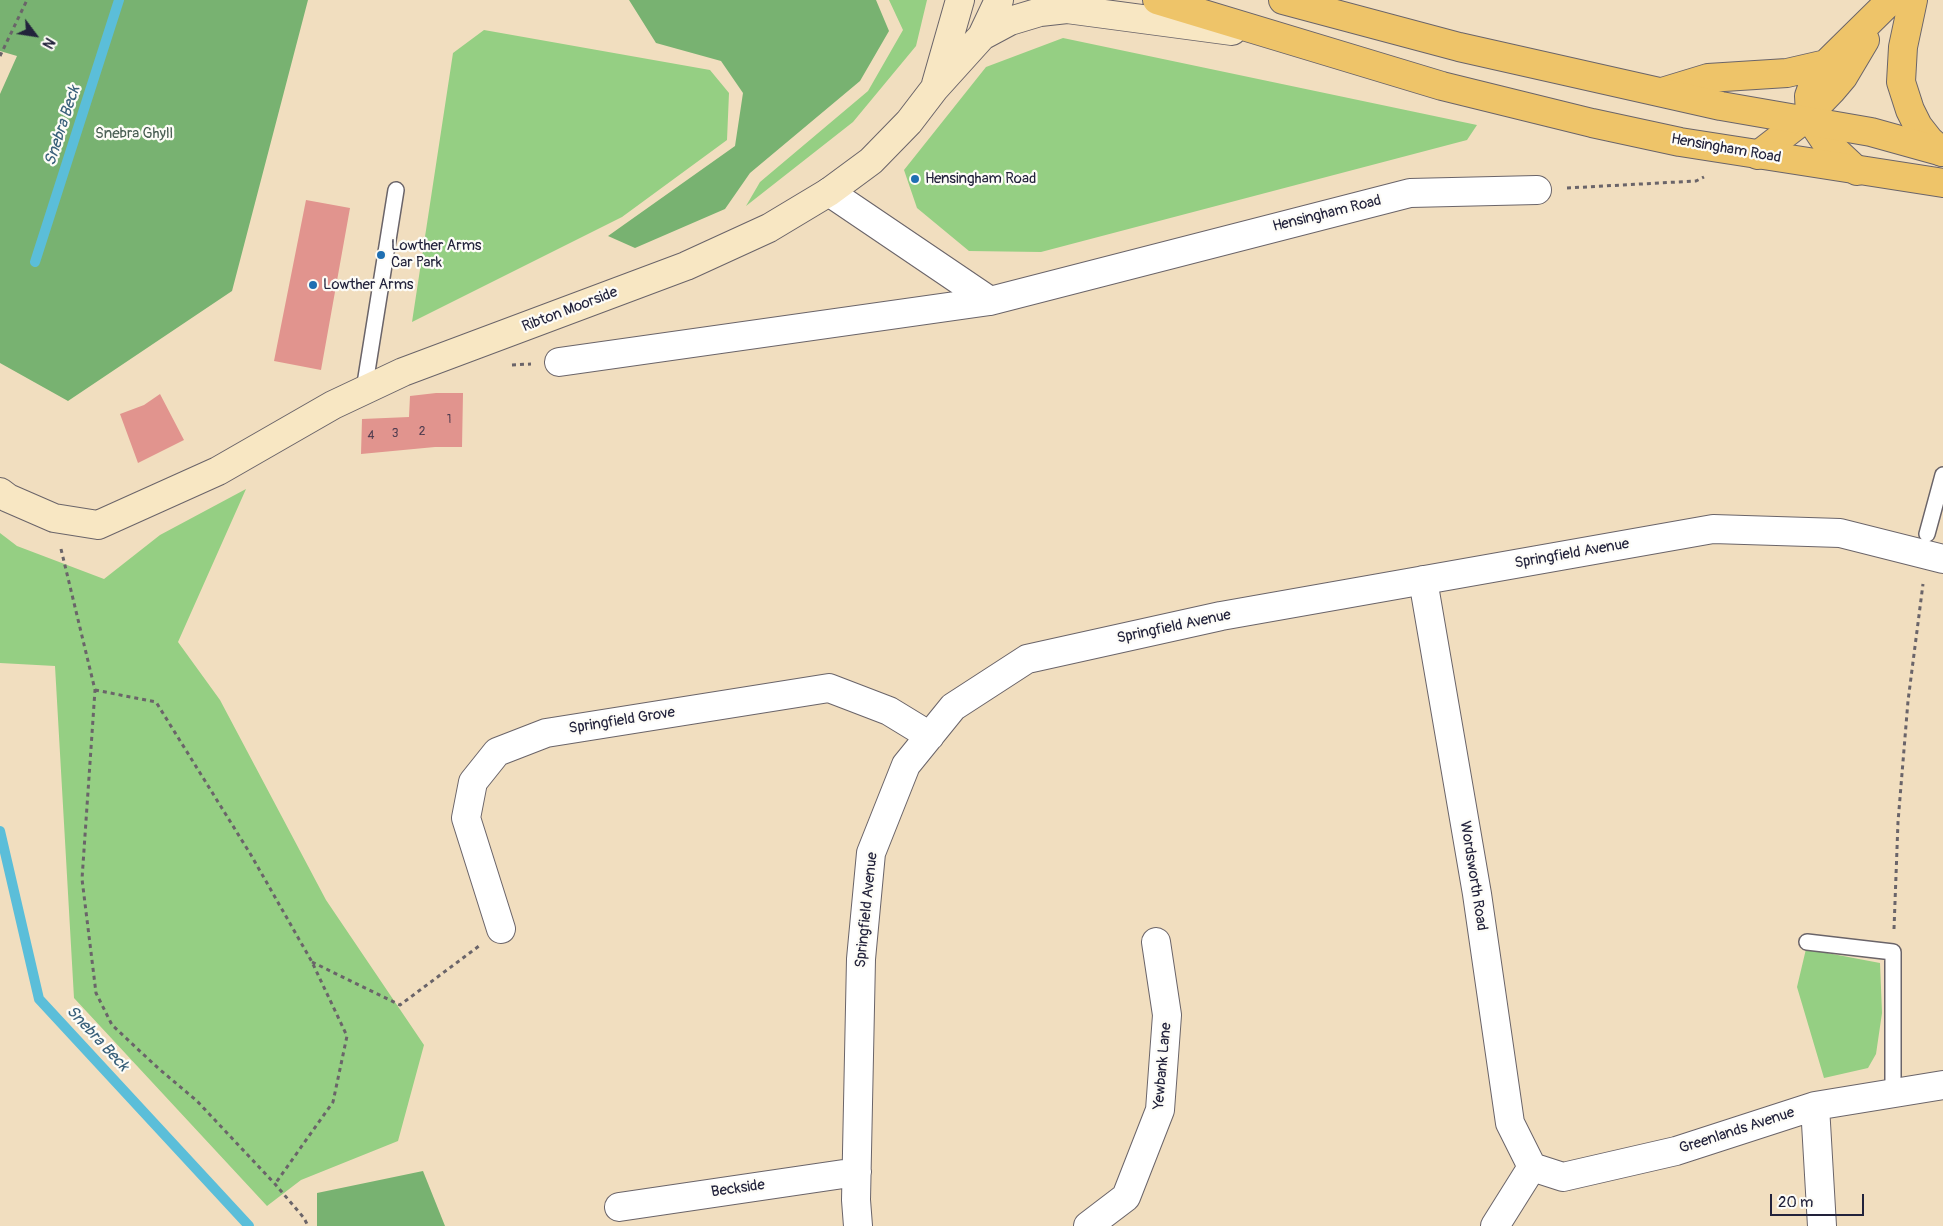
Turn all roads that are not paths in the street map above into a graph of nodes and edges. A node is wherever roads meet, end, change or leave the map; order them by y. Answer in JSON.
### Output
{"nodes":[{"id":1,"x":960,"y":0,"type":"edge"},
{"id":2,"x":999,"y":0,"type":"edge"},
{"id":3,"x":1157,"y":0,"type":"edge"},
{"id":4,"x":1283,"y":0,"type":"edge"},
{"id":5,"x":1912,"y":0,"type":"edge"},
{"id":6,"x":1889,"y":4,"type":"edge"},
{"id":7,"x":982,"y":36,"type":"junction"},
{"id":8,"x":1280,"y":37,"type":"junction"},
{"id":9,"x":1826,"y":64,"type":"junction"},
{"id":10,"x":935,"y":88,"type":"junction"},
{"id":11,"x":1662,"y":92,"type":"junction"},
{"id":12,"x":1808,"y":119,"type":"junction"},
{"id":13,"x":1943,"y":152,"type":"edge"},
{"id":14,"x":1758,"y":155,"type":"junction"},
{"id":15,"x":1857,"y":171,"type":"junction"},
{"id":16,"x":1943,"y":183,"type":"edge"},
{"id":17,"x":396,"y":190,"type":"dead end"},
{"id":18,"x":1537,"y":190,"type":"road end"},
{"id":19,"x":829,"y":192,"type":"junction"},
{"id":20,"x":990,"y":301,"type":"junction"},
{"id":21,"x":559,"y":362,"type":"dead end"},
{"id":22,"x":364,"y":390,"type":"junction"},
{"id":23,"x":1943,"y":475,"type":"edge"},
{"id":24,"x":0,"y":492,"type":"edge"},
{"id":25,"x":1932,"y":549,"type":"edge"},
{"id":26,"x":1423,"y":580,"type":"junction"},
{"id":27,"x":930,"y":736,"type":"junction"},
{"id":28,"x":501,"y":929,"type":"road end"},
{"id":29,"x":1156,"y":942,"type":"dead end"},
{"id":30,"x":1807,"y":942,"type":"dead end"},
{"id":31,"x":1943,"y":1085,"type":"edge"},
{"id":32,"x":1893,"y":1093,"type":"junction"},
{"id":33,"x":1814,"y":1106,"type":"junction"},
{"id":34,"x":1532,"y":1167,"type":"junction"},
{"id":35,"x":857,"y":1172,"type":"junction"},
{"id":36,"x":619,"y":1207,"type":"dead end"},
{"id":37,"x":858,"y":1226,"type":"edge"},
{"id":38,"x":1088,"y":1226,"type":"edge"},
{"id":39,"x":1495,"y":1226,"type":"edge"},
{"id":40,"x":1822,"y":1226,"type":"edge"}],
"edges":[{"from":1,"to":10,"type":"main road"},
{"from":2,"to":7,"type":"main road"},
{"from":3,"to":8,"type":"main road","name":"Hensingham Road"},
{"from":4,"to":11,"type":"main road"},
{"from":5,"to":13,"type":"main road"},
{"from":6,"to":9,"type":"main road"},
{"from":6,"to":12,"type":"main road"},
{"from":7,"to":8,"type":"main road"},
{"from":7,"to":10,"type":"main road","name":"Ribton Moorside"},
{"from":8,"to":14,"type":"main road","name":"Hensingham Road"},
{"from":9,"to":11,"type":"main road"},
{"from":9,"to":12,"type":"main road"},
{"from":10,"to":19,"type":"main road","name":"Ribton Moorside"},
{"from":11,"to":12,"type":"main road"},
{"from":12,"to":13,"type":"main road"},
{"from":12,"to":14,"type":"main road"},
{"from":12,"to":15,"type":"main road"},
{"from":14,"to":15,"type":"main road","name":"Hensingham Road"},
{"from":15,"to":16,"type":"main road","name":"Hensingham Road"},
{"from":17,"to":22,"type":"lane"},
{"from":18,"to":20,"type":"street","name":"Hensingham Road"},
{"from":19,"to":20,"type":"street"},
{"from":19,"to":22,"type":"main road","name":"Ribton Moorside"},
{"from":20,"to":21,"type":"street","name":"Hensingham Road"},
{"from":22,"to":24,"type":"main road","name":"Ribton Moorside"},
{"from":23,"to":25,"type":"lane"},
{"from":25,"to":26,"type":"street","name":"Springfield Avenue"},
{"from":26,"to":27,"type":"street","name":"Springfield Avenue"},
{"from":26,"to":34,"type":"street","name":"Wordsworth Road"},
{"from":27,"to":28,"type":"street","name":"Springfield Grove"},
{"from":27,"to":35,"type":"street","name":"Springfield Avenue"},
{"from":29,"to":38,"type":"street","name":"Yewbank Lane"},
{"from":30,"to":32,"type":"lane"},
{"from":31,"to":32,"type":"street","name":"Greenlands Avenue"},
{"from":32,"to":33,"type":"street","name":"Greenlands Avenue"},
{"from":33,"to":34,"type":"street","name":"Greenlands Avenue"},
{"from":33,"to":40,"type":"street"},
{"from":34,"to":39,"type":"street"},
{"from":35,"to":36,"type":"street","name":"Beckside"},
{"from":35,"to":37,"type":"street","name":"Springfield Avenue"}]}
